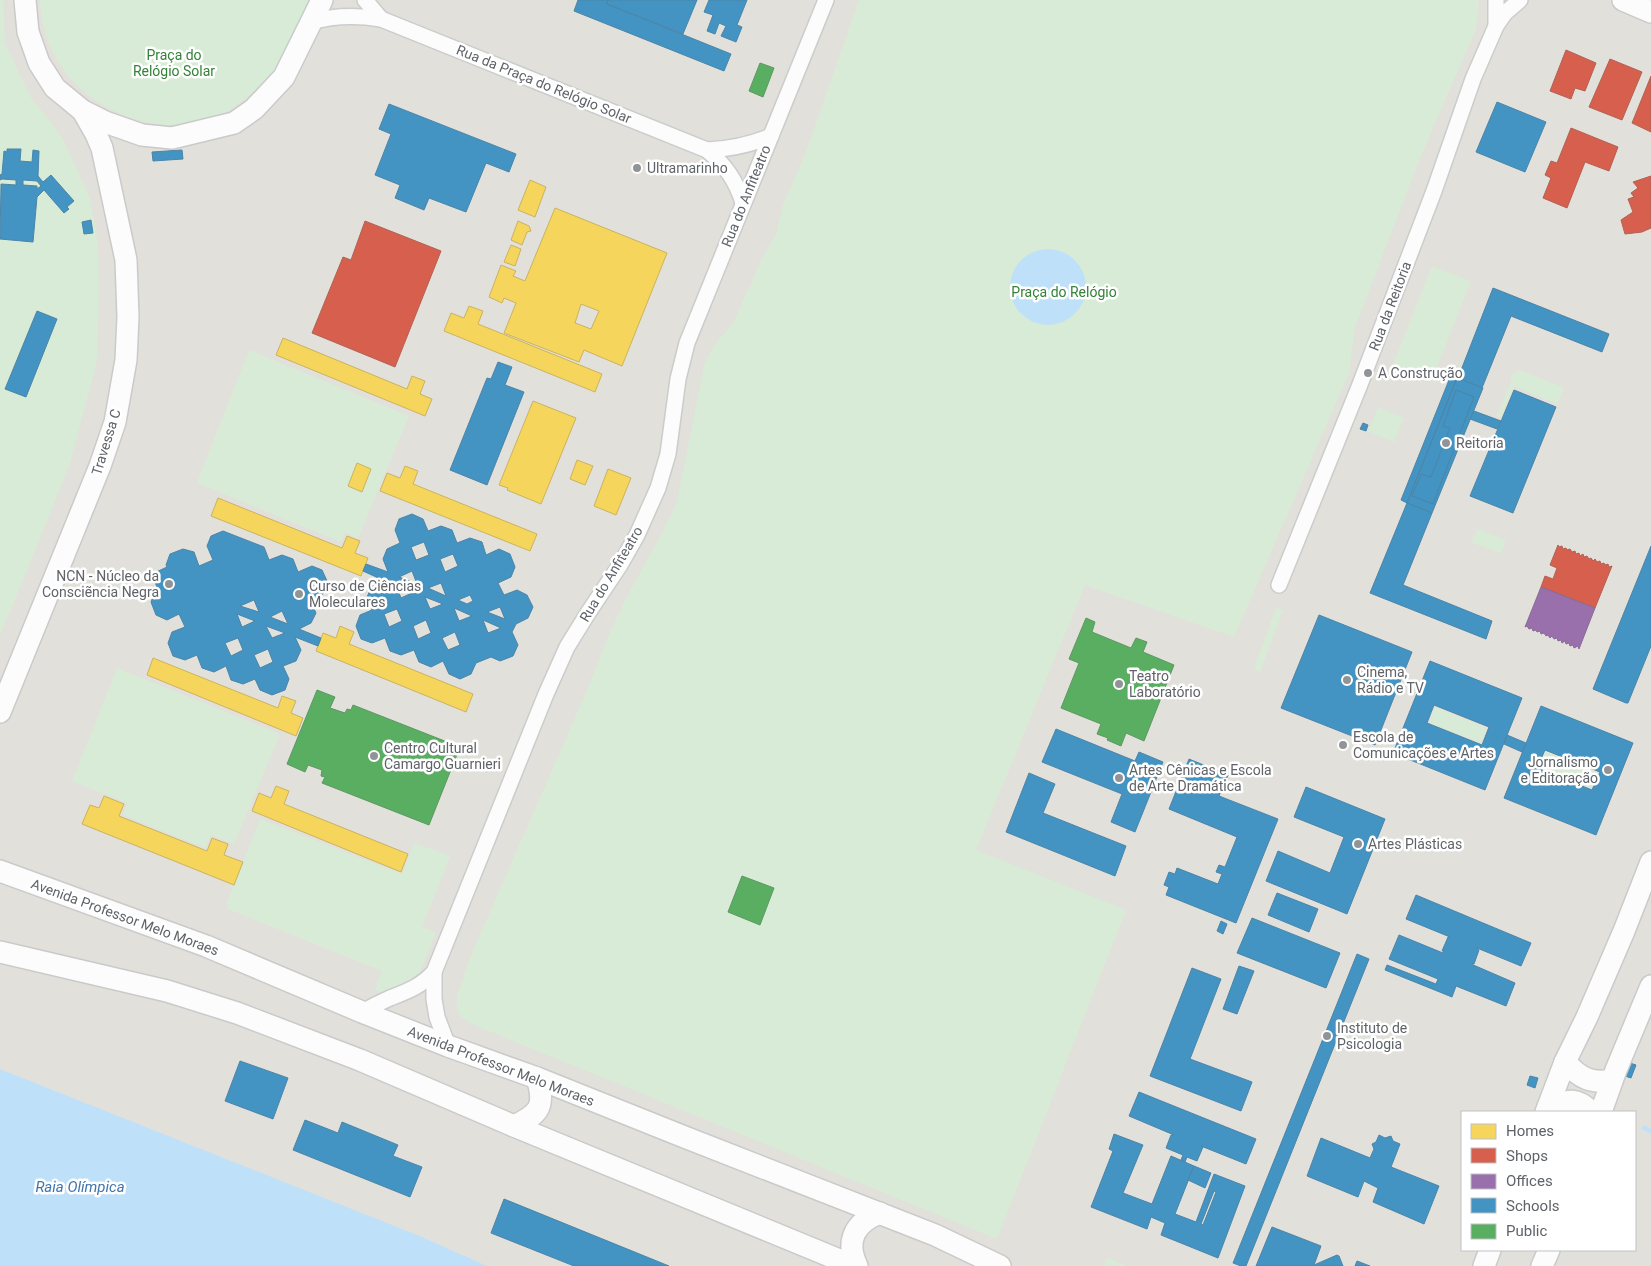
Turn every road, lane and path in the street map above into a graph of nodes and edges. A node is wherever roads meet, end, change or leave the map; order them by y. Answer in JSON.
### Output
{"nodes":[{"id":1,"x":25,"y":0,"type":"edge"},
{"id":2,"x":322,"y":0,"type":"edge"},
{"id":3,"x":365,"y":0,"type":"edge"},
{"id":4,"x":826,"y":0,"type":"edge"},
{"id":5,"x":1496,"y":0,"type":"edge"},
{"id":6,"x":1520,"y":0,"type":"edge"},
{"id":7,"x":1623,"y":0,"type":"edge"},
{"id":8,"x":1651,"y":12,"type":"edge"},
{"id":9,"x":381,"y":19,"type":"junction"},
{"id":10,"x":311,"y":22,"type":"junction"},
{"id":11,"x":1496,"y":26,"type":"junction"},
{"id":12,"x":83,"y":111,"type":"junction"},
{"id":13,"x":125,"y":130,"type":"junction"},
{"id":14,"x":771,"y":136,"type":"junction"},
{"id":15,"x":708,"y":150,"type":"junction"},
{"id":16,"x":105,"y":158,"type":"junction"},
{"id":17,"x":743,"y":203,"type":"junction"},
{"id":18,"x":1278,"y":584,"type":"dead end"},
{"id":19,"x":0,"y":712,"type":"edge"},
{"id":20,"x":1651,"y":862,"type":"edge"},
{"id":21,"x":0,"y":871,"type":"edge"},
{"id":22,"x":0,"y":952,"type":"edge"},
{"id":23,"x":434,"y":972,"type":"junction"},
{"id":24,"x":1651,"y":986,"type":"edge"},
{"id":25,"x":362,"y":1012,"type":"junction"},
{"id":26,"x":448,"y":1046,"type":"junction"},
{"id":27,"x":1565,"y":1062,"type":"junction"},
{"id":28,"x":537,"y":1078,"type":"junction"},
{"id":29,"x":1612,"y":1080,"type":"junction"},
{"id":30,"x":1547,"y":1109,"type":"edge"},
{"id":31,"x":1590,"y":1111,"type":"edge"},
{"id":32,"x":1601,"y":1111,"type":"edge"},
{"id":33,"x":514,"y":1126,"type":"junction"},
{"id":34,"x":880,"y":1213,"type":"junction"},
{"id":35,"x":1490,"y":1251,"type":"edge"},
{"id":36,"x":1548,"y":1251,"type":"edge"},
{"id":37,"x":856,"y":1266,"type":"edge"},
{"id":38,"x":1000,"y":1266,"type":"edge"},
{"id":39,"x":1484,"y":1266,"type":"edge"},
{"id":40,"x":1542,"y":1266,"type":"edge"}],
"edges":[{"from":1,"to":12,"type":"street"},
{"from":2,"to":10,"type":"street"},
{"from":3,"to":9,"type":"street","name":"Rua da Praça do Relógio Solar"},
{"from":4,"to":14,"type":"street","name":"Rua do Anfiteatro"},
{"from":5,"to":11,"type":"street","name":"Rua da Reitoria"},
{"from":6,"to":11,"type":"street","name":"Rua da Reitoria"},
{"from":7,"to":8,"type":"street"},
{"from":9,"to":10,"type":"street","name":"Rua da Praça do Relógio Solar"},
{"from":9,"to":15,"type":"street","name":"Rua da Praça do Relógio Solar"},
{"from":10,"to":13,"type":"street"},
{"from":11,"to":18,"type":"street","name":"Rua da Reitoria"},
{"from":12,"to":13,"type":"street"},
{"from":12,"to":16,"type":"street","name":"Travessa C"},
{"from":13,"to":16,"type":"street"},
{"from":14,"to":15,"type":"street","name":"Rua da Praça do Relógio Solar"},
{"from":14,"to":17,"type":"street","name":"Rua do Anfiteatro"},
{"from":15,"to":17,"type":"street","name":"Rua da Praça do Relógio Solar"},
{"from":16,"to":19,"type":"street","name":"Travessa C"},
{"from":17,"to":23,"type":"street","name":"Rua do Anfiteatro"},
{"from":20,"to":27,"type":"street"},
{"from":21,"to":25,"type":"street","name":"Avenida Professor Melo Moraes"},
{"from":22,"to":33,"type":"street"},
{"from":23,"to":25,"type":"street","name":"Rua do Anfiteatro"},
{"from":23,"to":26,"type":"street","name":"Rua do Anfiteatro"},
{"from":24,"to":29,"type":"street"},
{"from":25,"to":26,"type":"street","name":"Avenida Professor Melo Moraes"},
{"from":26,"to":28,"type":"street","name":"Avenida Professor Melo Moraes"},
{"from":27,"to":29,"type":"street"},
{"from":27,"to":30,"type":"street"},
{"from":28,"to":33,"type":"street"},
{"from":28,"to":34,"type":"street","name":"Avenida Professor Melo Moraes"},
{"from":29,"to":32,"type":"street"},
{"from":30,"to":31,"type":"street"},
{"from":33,"to":37,"type":"street"},
{"from":34,"to":37,"type":"street"},
{"from":34,"to":38,"type":"street","name":"Avenida Professor Melo Moraes"},
{"from":35,"to":39,"type":"street"},
{"from":36,"to":40,"type":"street"}]}
